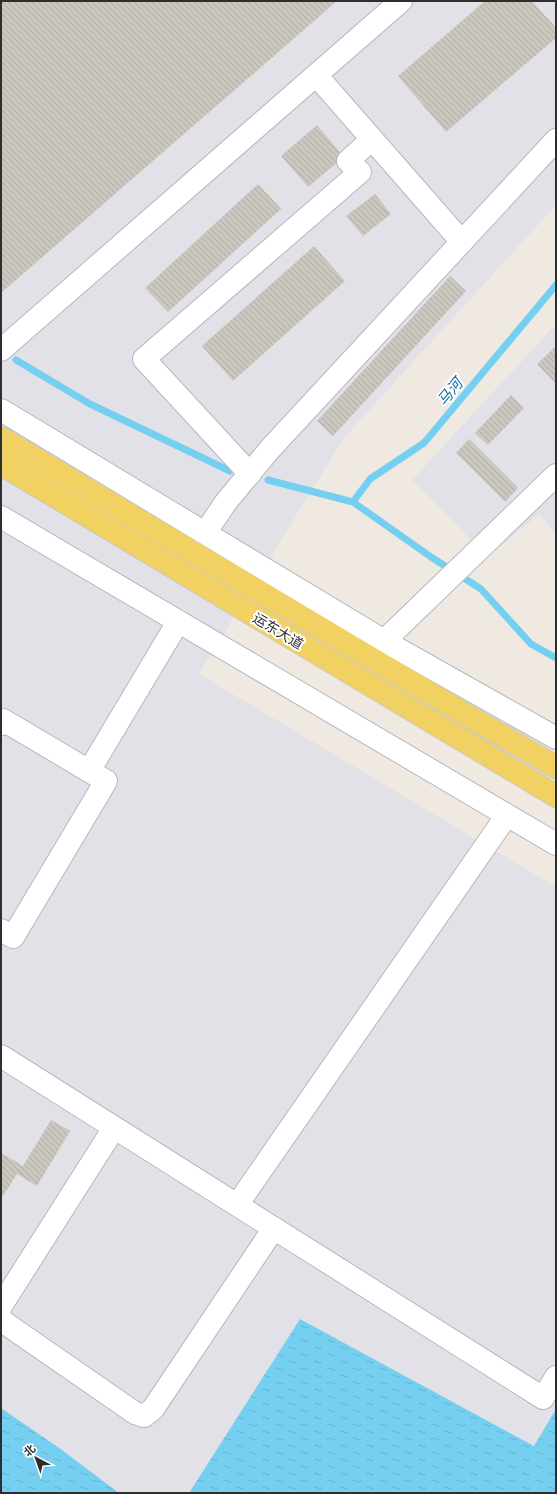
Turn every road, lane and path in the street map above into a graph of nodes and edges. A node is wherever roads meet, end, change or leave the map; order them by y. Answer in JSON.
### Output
{"nodes":[{"id":1,"x":401,"y":1,"type":"edge"},
{"id":2,"x":316,"y":75,"type":"junction"},
{"id":3,"x":372,"y":139,"type":"junction"},
{"id":4,"x":556,"y":140,"type":"edge"},
{"id":5,"x":462,"y":242,"type":"junction"},
{"id":6,"x":1,"y":350,"type":"edge"},
{"id":7,"x":1,"y":410,"type":"edge"},
{"id":8,"x":1,"y":438,"type":"edge"},
{"id":9,"x":1,"y":464,"type":"edge"},
{"id":10,"x":250,"y":474,"type":"junction"},
{"id":11,"x":556,"y":475,"type":"edge"},
{"id":12,"x":1,"y":517,"type":"edge"},
{"id":13,"x":205,"y":533,"type":"junction"},
{"id":14,"x":178,"y":622,"type":"junction"},
{"id":15,"x":384,"y":641,"type":"junction"},
{"id":16,"x":1,"y":724,"type":"edge"},
{"id":17,"x":556,"y":738,"type":"edge"},
{"id":18,"x":556,"y":767,"type":"edge"},
{"id":19,"x":89,"y":772,"type":"junction"},
{"id":20,"x":556,"y":796,"type":"edge"},
{"id":21,"x":507,"y":815,"type":"junction"},
{"id":22,"x":556,"y":844,"type":"edge"},
{"id":23,"x":1,"y":930,"type":"edge"},
{"id":24,"x":1,"y":1056,"type":"edge"},
{"id":25,"x":114,"y":1128,"type":"junction"},
{"id":26,"x":237,"y":1205,"type":"junction"},
{"id":27,"x":274,"y":1228,"type":"junction"},
{"id":28,"x":1,"y":1306,"type":"edge"},
{"id":29,"x":1,"y":1318,"type":"edge"},
{"id":30,"x":556,"y":1377,"type":"edge"}],
"edges":[{"from":1,"to":2,"type":"lane"},
{"from":2,"to":3,"type":"lane"},
{"from":2,"to":6,"type":"lane"},
{"from":3,"to":5,"type":"lane"},
{"from":3,"to":10,"type":"lane"},
{"from":4,"to":5,"type":"lane"},
{"from":5,"to":10,"type":"lane"},
{"from":7,"to":13,"type":"lane"},
{"from":8,"to":18,"type":"main road","name":"运东大道"},
{"from":9,"to":20,"type":"main road","name":"运东大道"},
{"from":10,"to":13,"type":"lane"},
{"from":11,"to":15,"type":"lane"},
{"from":12,"to":14,"type":"lane"},
{"from":13,"to":15,"type":"lane"},
{"from":14,"to":19,"type":"lane"},
{"from":14,"to":21,"type":"lane"},
{"from":15,"to":17,"type":"lane"},
{"from":16,"to":19,"type":"lane"},
{"from":19,"to":23,"type":"lane"},
{"from":21,"to":22,"type":"lane"},
{"from":21,"to":26,"type":"lane"},
{"from":24,"to":25,"type":"lane"},
{"from":25,"to":26,"type":"lane"},
{"from":25,"to":28,"type":"lane"},
{"from":26,"to":27,"type":"lane"},
{"from":27,"to":29,"type":"lane"},
{"from":27,"to":30,"type":"lane"}]}
